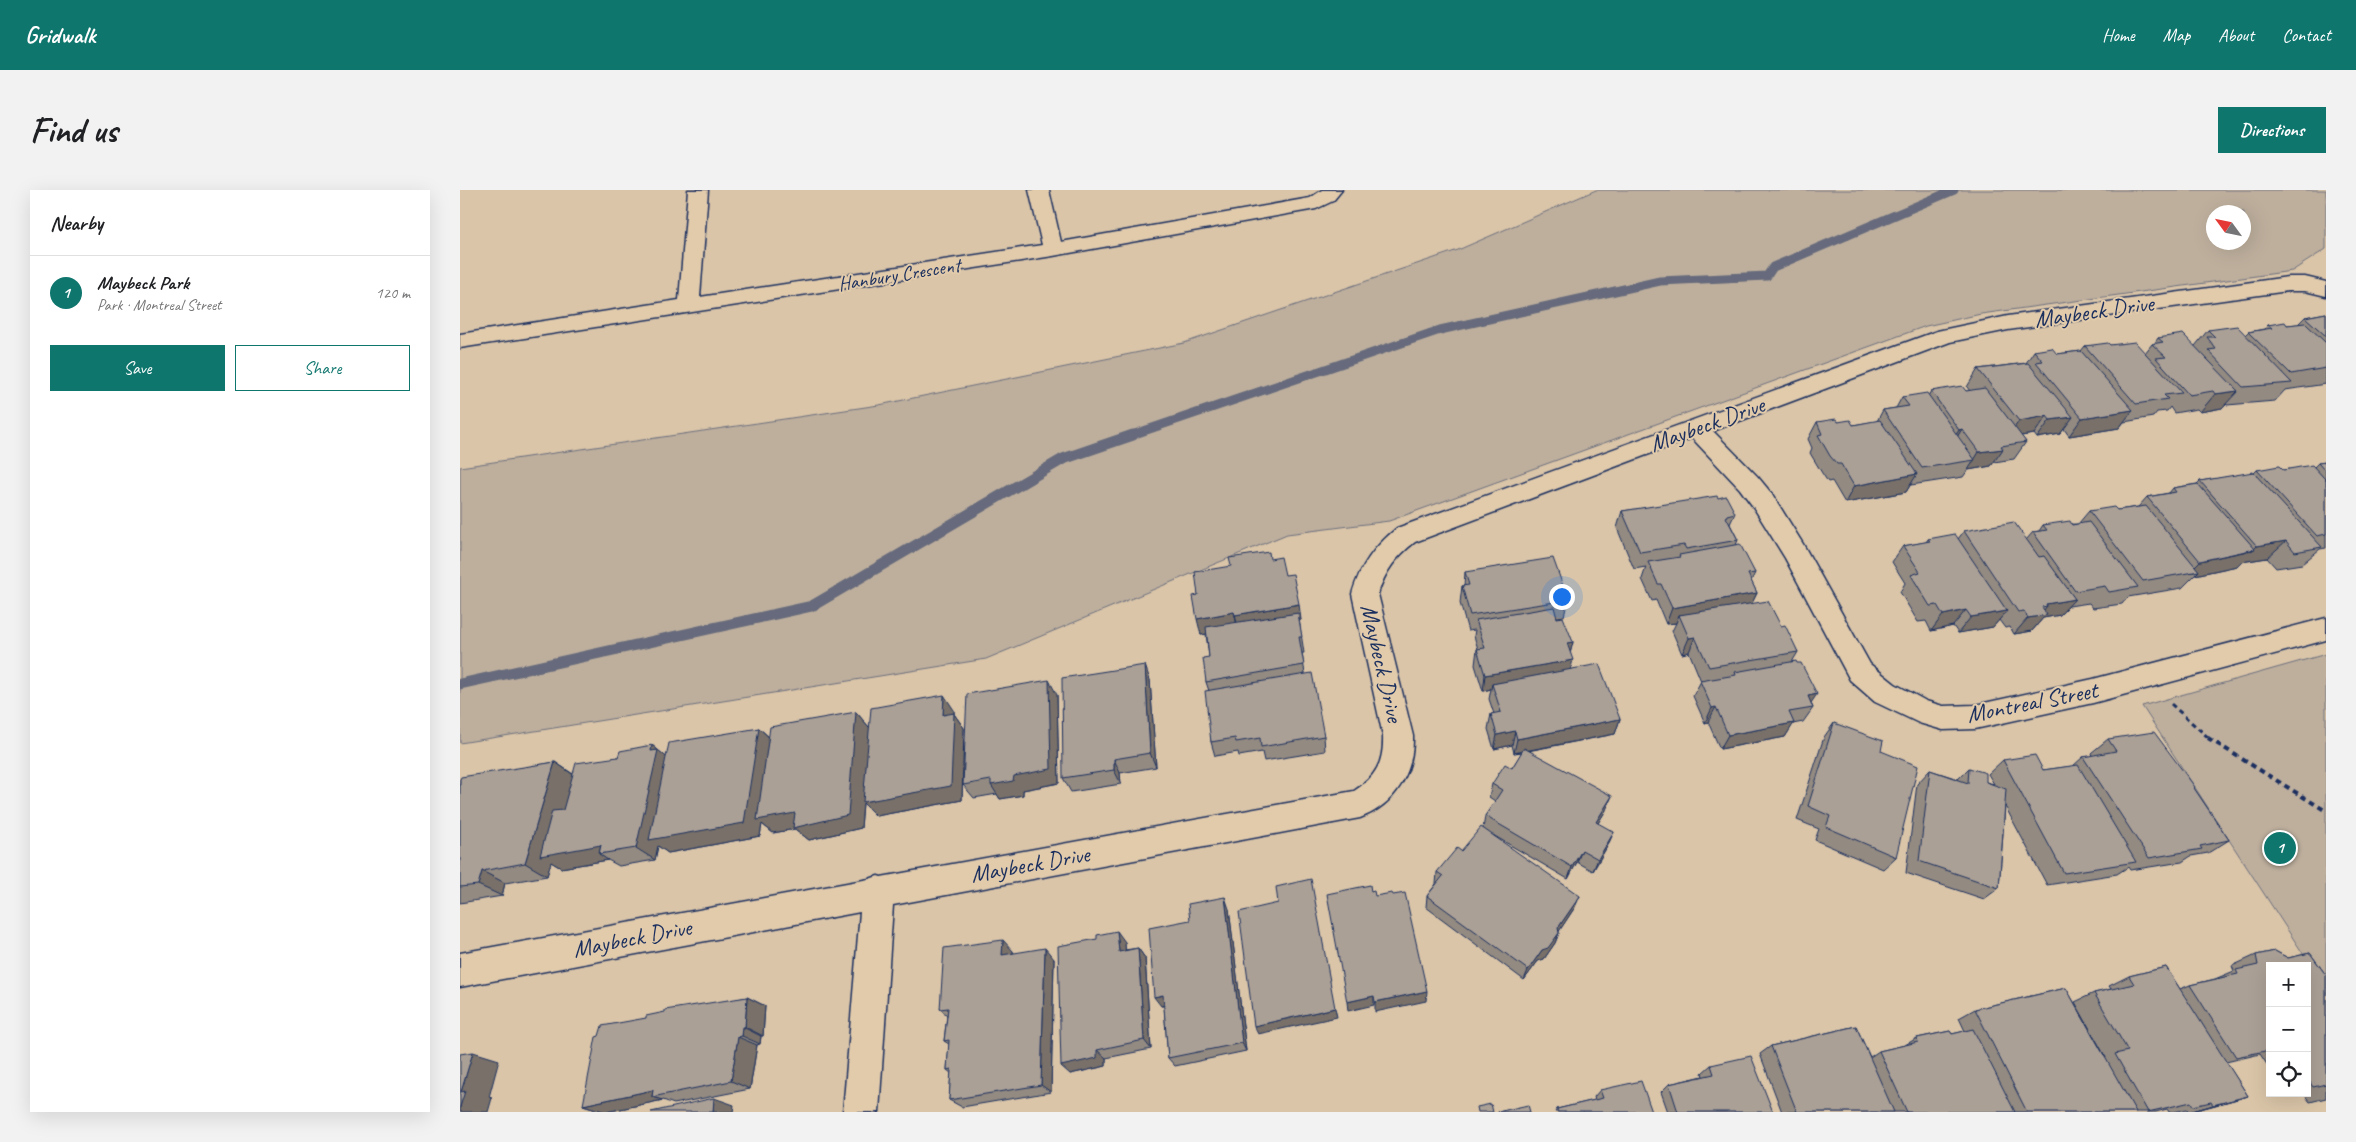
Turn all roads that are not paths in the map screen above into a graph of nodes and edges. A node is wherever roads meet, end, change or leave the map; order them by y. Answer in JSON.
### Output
{"nodes":[{"id":1,"x":698,"y":190,"type":"edge"},
{"id":2,"x":1039,"y":190,"type":"edge"},
{"id":3,"x":1332,"y":190,"type":"edge"},
{"id":4,"x":1053,"y":250,"type":"junction"},
{"id":5,"x":2326,"y":289,"type":"edge"},
{"id":6,"x":689,"y":307,"type":"junction"},
{"id":7,"x":460,"y":341,"type":"edge"},
{"id":8,"x":1696,"y":428,"type":"junction"},
{"id":9,"x":2326,"y":630,"type":"edge"},
{"id":10,"x":878,"y":891,"type":"junction"},
{"id":11,"x":460,"y":970,"type":"edge"},
{"id":12,"x":861,"y":1112,"type":"edge"}],
"edges":[{"from":1,"to":6,"type":"street"},
{"from":2,"to":4,"type":"street"},
{"from":3,"to":4,"type":"street","name":"Hanbury Crescent"},
{"from":4,"to":6,"type":"street","name":"Hanbury Crescent"},
{"from":5,"to":8,"type":"street","name":"Maybeck Drive"},
{"from":6,"to":7,"type":"street","name":"Hanbury Crescent"},
{"from":8,"to":9,"type":"street","name":"Montreal Street"},
{"from":8,"to":10,"type":"street","name":"Maybeck Drive"},
{"from":10,"to":11,"type":"street","name":"Maybeck Drive"},
{"from":10,"to":12,"type":"street"}]}
